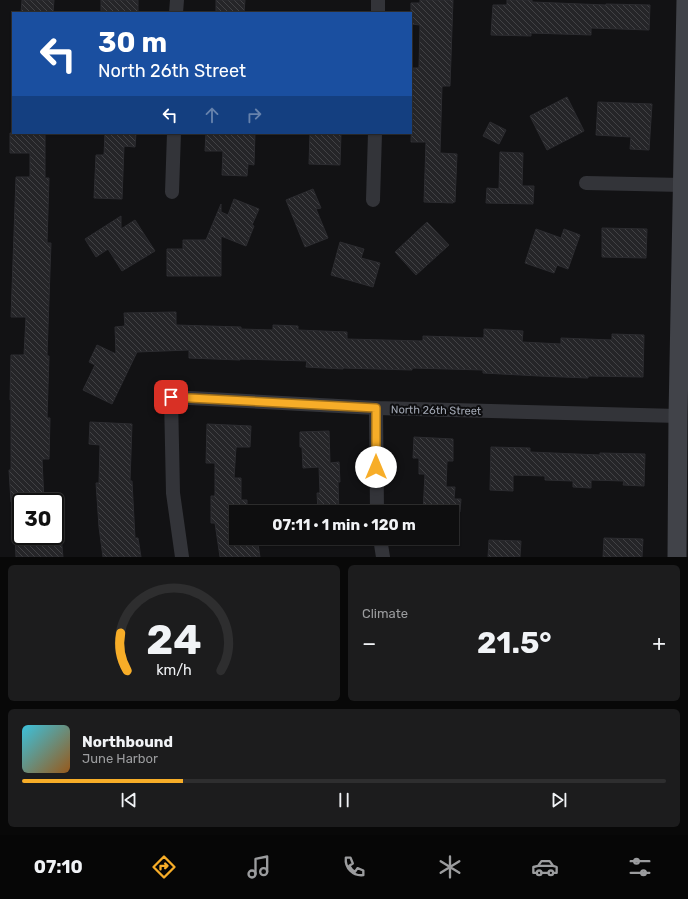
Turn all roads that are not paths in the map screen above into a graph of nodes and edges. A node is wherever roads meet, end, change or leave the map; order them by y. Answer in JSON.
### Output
{"nodes":[{"id":1,"x":177,"y":0,"type":"edge"},
{"id":2,"x":378,"y":0,"type":"edge"},
{"id":3,"x":686,"y":0,"type":"edge"},
{"id":4,"x":176,"y":12,"type":"edge"},
{"id":5,"x":378,"y":12,"type":"edge"},
{"id":6,"x":174,"y":134,"type":"edge"},
{"id":7,"x":375,"y":134,"type":"edge"},
{"id":8,"x":586,"y":184,"type":"dead end"},
{"id":9,"x":683,"y":185,"type":"junction"},
{"id":10,"x":172,"y":192,"type":"dead end"},
{"id":11,"x":373,"y":200,"type":"dead end"},
{"id":12,"x":684,"y":317,"type":"edge"},
{"id":13,"x":376,"y":408,"type":"junction"},
{"id":14,"x":678,"y":416,"type":"junction"},
{"id":15,"x":377,"y":505,"type":"edge"},
{"id":16,"x":381,"y":545,"type":"edge"},
{"id":17,"x":681,"y":546,"type":"edge"},
{"id":18,"x":182,"y":557,"type":"edge"},
{"id":19,"x":383,"y":557,"type":"edge"}],
"edges":[{"from":1,"to":4,"type":"street"},
{"from":2,"to":5,"type":"street"},
{"from":3,"to":9,"type":"street"},
{"from":6,"to":10,"type":"street"},
{"from":7,"to":11,"type":"street"},
{"from":8,"to":9,"type":"street"},
{"from":9,"to":12,"type":"street"},
{"from":12,"to":14,"type":"street"},
{"from":13,"to":14,"type":"street","name":"North 26th Street"},
{"from":13,"to":15,"type":"street"},
{"from":13,"to":18,"type":"street","name":"North 26th Street"},
{"from":14,"to":17,"type":"street"},
{"from":16,"to":19,"type":"street"}]}
